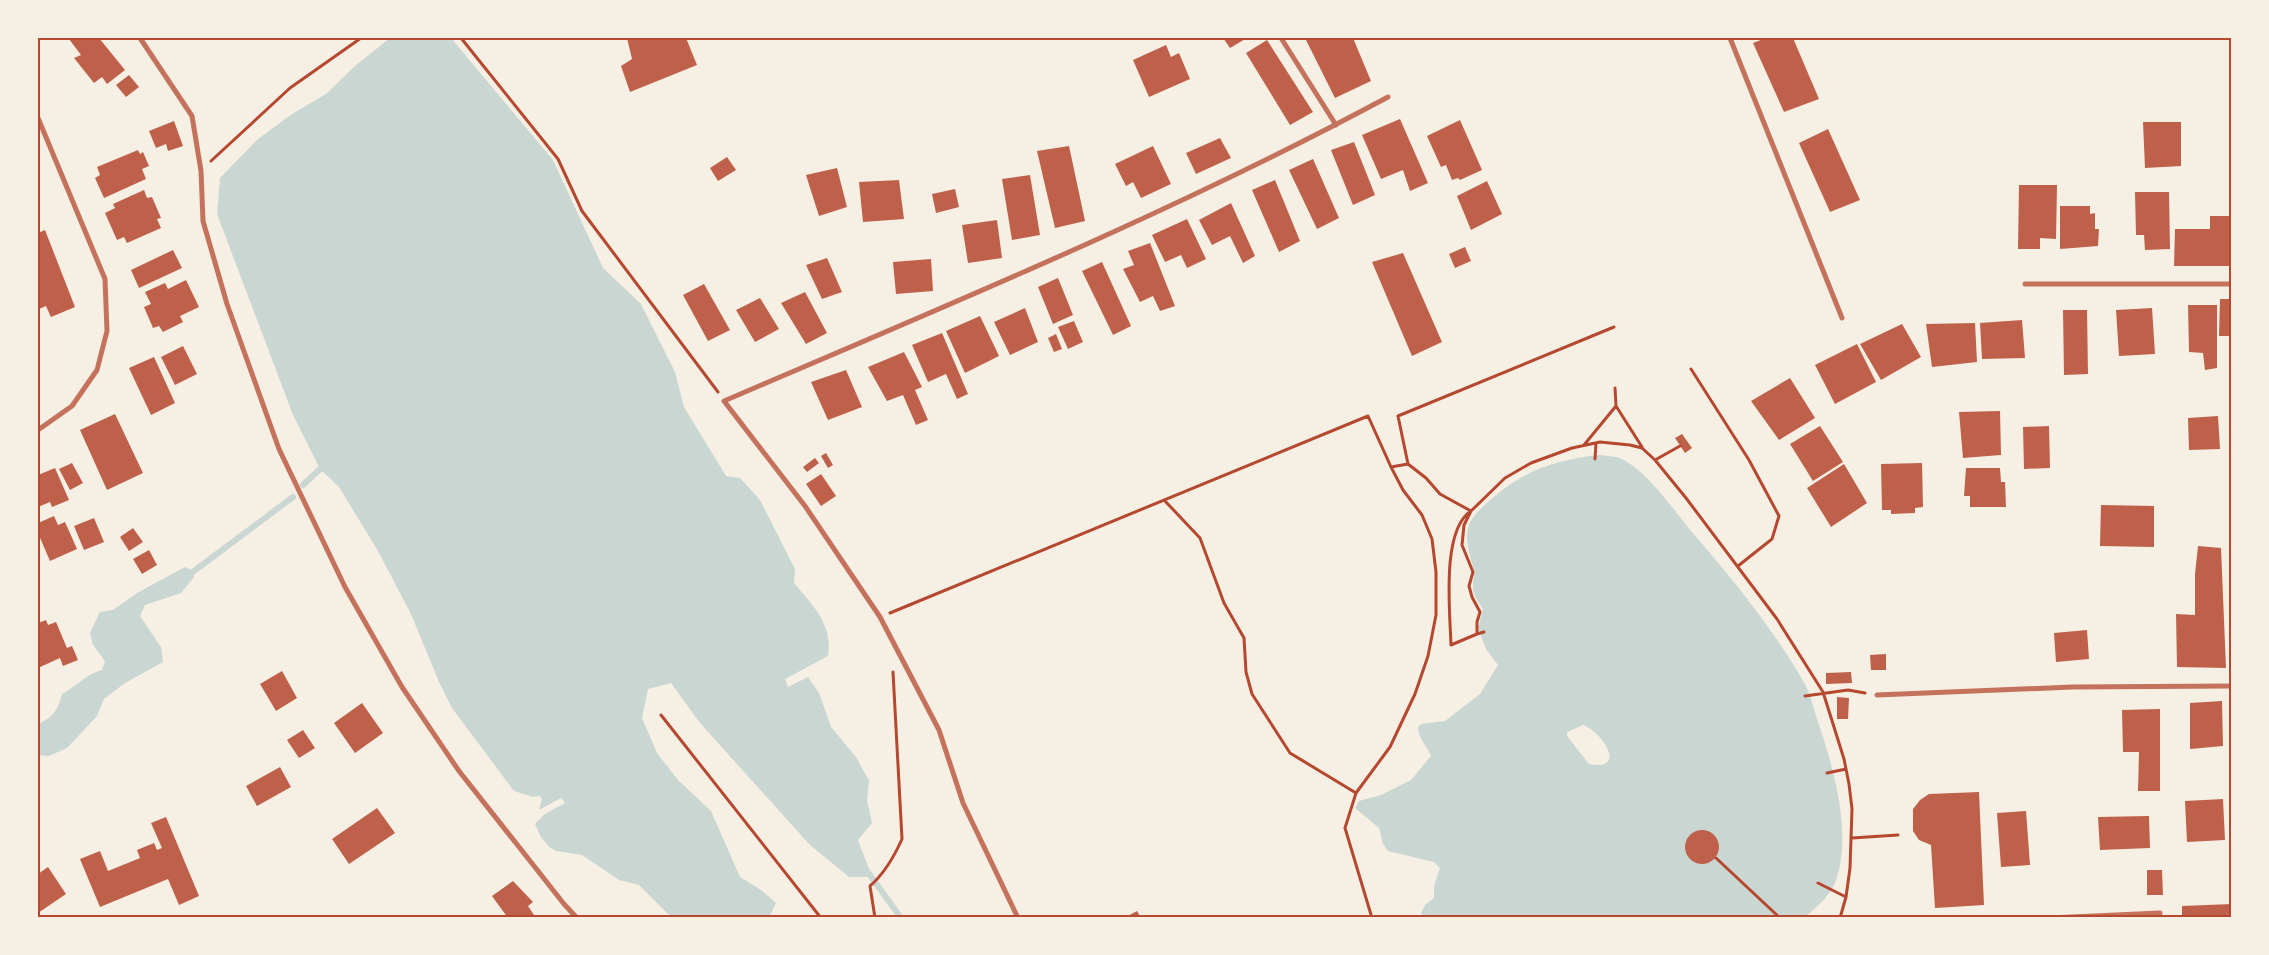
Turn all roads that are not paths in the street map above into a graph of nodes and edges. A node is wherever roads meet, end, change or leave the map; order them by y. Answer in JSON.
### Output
{"nodes":[{"id":1,"x":140,"y":38,"type":"edge"},
{"id":2,"x":1281,"y":38,"type":"edge"},
{"id":3,"x":1730,"y":38,"type":"edge"},
{"id":4,"x":1388,"y":97,"type":"dead end"},
{"id":5,"x":38,"y":118,"type":"edge"},
{"id":6,"x":1336,"y":125,"type":"junction"},
{"id":7,"x":2025,"y":284,"type":"dead end"},
{"id":8,"x":2232,"y":284,"type":"edge"},
{"id":9,"x":1842,"y":318,"type":"dead end"},
{"id":10,"x":38,"y":430,"type":"edge"},
{"id":11,"x":2232,"y":686,"type":"edge"},
{"id":12,"x":1878,"y":695,"type":"dead end"},
{"id":13,"x":2160,"y":915,"type":"edge"},
{"id":14,"x":577,"y":918,"type":"edge"},
{"id":15,"x":1018,"y":918,"type":"edge"},
{"id":16,"x":2049,"y":918,"type":"edge"}],
"edges":[{"from":1,"to":14,"type":"street"},
{"from":2,"to":6,"type":"street"},
{"from":3,"to":9,"type":"street"},
{"from":4,"to":6,"type":"street"},
{"from":5,"to":10,"type":"street"},
{"from":6,"to":15,"type":"street"},
{"from":7,"to":8,"type":"street"},
{"from":11,"to":12,"type":"street"},
{"from":13,"to":16,"type":"street"}]}
